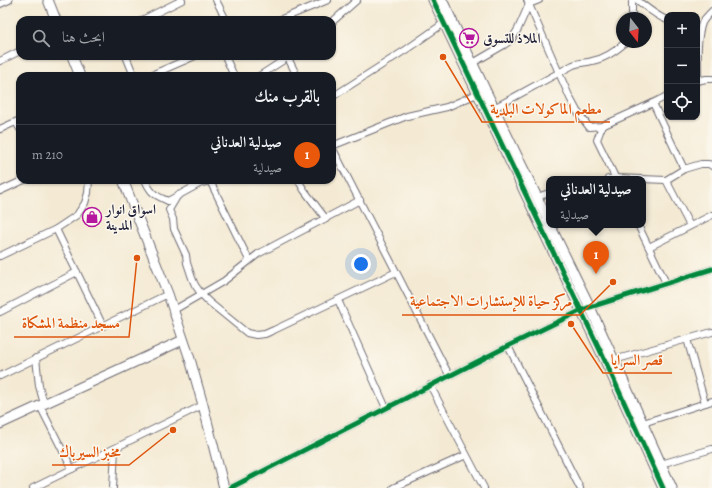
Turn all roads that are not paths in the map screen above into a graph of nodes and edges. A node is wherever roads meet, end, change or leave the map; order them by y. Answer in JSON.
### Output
{"nodes":[{"id":1,"x":9,"y":0,"type":"edge"},
{"id":2,"x":48,"y":0,"type":"edge"},
{"id":3,"x":182,"y":0,"type":"edge"},
{"id":4,"x":216,"y":0,"type":"edge"},
{"id":5,"x":328,"y":0,"type":"edge"},
{"id":6,"x":357,"y":0,"type":"edge"},
{"id":7,"x":433,"y":0,"type":"edge"},
{"id":8,"x":442,"y":0,"type":"edge"},
{"id":9,"x":539,"y":0,"type":"edge"},
{"id":10,"x":632,"y":0,"type":"edge"},
{"id":11,"x":637,"y":0,"type":"edge"},
{"id":12,"x":528,"y":2,"type":"edge"},
{"id":13,"x":0,"y":4,"type":"edge"},
{"id":14,"x":712,"y":11,"type":"edge"},
{"id":15,"x":632,"y":12,"type":"edge"},
{"id":16,"x":54,"y":16,"type":"edge"},
{"id":17,"x":150,"y":16,"type":"edge"},
{"id":18,"x":224,"y":16,"type":"edge"},
{"id":19,"x":289,"y":16,"type":"edge"},
{"id":20,"x":336,"y":18,"type":"edge"},
{"id":21,"x":664,"y":19,"type":"edge"},
{"id":22,"x":444,"y":23,"type":"junction"},
{"id":23,"x":700,"y":28,"type":"edge"},
{"id":24,"x":619,"y":48,"type":"edge"},
{"id":25,"x":16,"y":53,"type":"edge"},
{"id":26,"x":74,"y":60,"type":"edge"},
{"id":27,"x":128,"y":60,"type":"edge"},
{"id":28,"x":186,"y":60,"type":"edge"},
{"id":29,"x":227,"y":60,"type":"edge"},
{"id":30,"x":282,"y":60,"type":"edge"},
{"id":31,"x":290,"y":60,"type":"edge"},
{"id":32,"x":0,"y":61,"type":"edge"},
{"id":33,"x":473,"y":63,"type":"junction"},
{"id":34,"x":79,"y":72,"type":"edge"},
{"id":35,"x":132,"y":72,"type":"edge"},
{"id":36,"x":158,"y":72,"type":"edge"},
{"id":37,"x":232,"y":72,"type":"edge"},
{"id":38,"x":265,"y":72,"type":"edge"},
{"id":39,"x":295,"y":72,"type":"edge"},
{"id":40,"x":559,"y":73,"type":"junction"},
{"id":41,"x":712,"y":79,"type":"edge"},
{"id":42,"x":700,"y":80,"type":"edge"},
{"id":43,"x":477,"y":94,"type":"junction"},
{"id":44,"x":336,"y":95,"type":"edge"},
{"id":45,"x":664,"y":98,"type":"edge"},
{"id":46,"x":653,"y":103,"type":"junction"},
{"id":47,"x":494,"y":108,"type":"junction"},
{"id":48,"x":16,"y":122,"type":"edge"},
{"id":49,"x":602,"y":126,"type":"junction"},
{"id":50,"x":0,"y":129,"type":"edge"},
{"id":51,"x":336,"y":144,"type":"edge"},
{"id":52,"x":336,"y":154,"type":"edge"},
{"id":53,"x":712,"y":166,"type":"edge"},
{"id":54,"x":684,"y":169,"type":"junction"},
{"id":55,"x":615,"y":176,"type":"edge"},
{"id":56,"x":646,"y":180,"type":"edge"},
{"id":57,"x":666,"y":180,"type":"junction"},
{"id":58,"x":16,"y":184,"type":"edge"},
{"id":59,"x":89,"y":184,"type":"edge"},
{"id":60,"x":125,"y":184,"type":"edge"},
{"id":61,"x":147,"y":184,"type":"edge"},
{"id":62,"x":199,"y":184,"type":"edge"},
{"id":63,"x":214,"y":184,"type":"edge"},
{"id":64,"x":300,"y":184,"type":"edge"},
{"id":65,"x":0,"y":191,"type":"edge"},
{"id":66,"x":546,"y":194,"type":"edge"},
{"id":67,"x":178,"y":195,"type":"junction"},
{"id":68,"x":537,"y":197,"type":"junction"},
{"id":69,"x":360,"y":200,"type":"junction"},
{"id":70,"x":712,"y":215,"type":"edge"},
{"id":71,"x":546,"y":216,"type":"edge"},
{"id":72,"x":326,"y":219,"type":"junction"},
{"id":73,"x":690,"y":226,"type":"junction"},
{"id":74,"x":552,"y":228,"type":"edge"},
{"id":75,"x":640,"y":228,"type":"edge"},
{"id":76,"x":56,"y":229,"type":"junction"},
{"id":77,"x":649,"y":247,"type":"junction"},
{"id":78,"x":0,"y":256,"type":"edge"},
{"id":79,"x":249,"y":260,"type":"junction"},
{"id":80,"x":712,"y":269,"type":"edge"},
{"id":81,"x":77,"y":272,"type":"junction"},
{"id":82,"x":396,"y":272,"type":"junction"},
{"id":83,"x":666,"y":283,"type":"junction"},
{"id":84,"x":168,"y":294,"type":"junction"},
{"id":85,"x":202,"y":295,"type":"junction"},
{"id":86,"x":338,"y":300,"type":"junction"},
{"id":87,"x":590,"y":307,"type":"junction"},
{"id":88,"x":174,"y":310,"type":"junction"},
{"id":89,"x":580,"y":311,"type":"junction"},
{"id":90,"x":0,"y":312,"type":"edge"},
{"id":91,"x":103,"y":326,"type":"junction"},
{"id":92,"x":712,"y":332,"type":"edge"},
{"id":93,"x":687,"y":339,"type":"junction"},
{"id":94,"x":183,"y":340,"type":"junction"},
{"id":95,"x":508,"y":346,"type":"junction"},
{"id":96,"x":36,"y":358,"type":"junction"},
{"id":97,"x":614,"y":360,"type":"junction"},
{"id":98,"x":449,"y":375,"type":"junction"},
{"id":99,"x":0,"y":376,"type":"edge"},
{"id":100,"x":430,"y":385,"type":"junction"},
{"id":101,"x":712,"y":401,"type":"edge"},
{"id":102,"x":705,"y":403,"type":"junction"},
{"id":103,"x":42,"y":405,"type":"junction"},
{"id":104,"x":203,"y":405,"type":"junction"},
{"id":105,"x":386,"y":408,"type":"junction"},
{"id":106,"x":643,"y":423,"type":"junction"},
{"id":107,"x":0,"y":424,"type":"edge"},
{"id":108,"x":115,"y":449,"type":"junction"},
{"id":109,"x":712,"y":449,"type":"edge"},
{"id":110,"x":466,"y":455,"type":"junction"},
{"id":111,"x":661,"y":464,"type":"junction"},
{"id":112,"x":72,"y":469,"type":"junction"},
{"id":113,"x":33,"y":488,"type":"edge"},
{"id":114,"x":113,"y":488,"type":"edge"},
{"id":115,"x":224,"y":488,"type":"edge"},
{"id":116,"x":230,"y":488,"type":"edge"},
{"id":117,"x":393,"y":488,"type":"edge"},
{"id":118,"x":484,"y":488,"type":"edge"},
{"id":119,"x":580,"y":488,"type":"edge"},
{"id":120,"x":663,"y":488,"type":"edge"},
{"id":121,"x":672,"y":488,"type":"edge"}],
"edges":[{"from":1,"to":13,"type":"street"},
{"from":2,"to":16,"type":"street"},
{"from":3,"to":17,"type":"street"},
{"from":4,"to":18,"type":"street"},
{"from":5,"to":19,"type":"street"},
{"from":6,"to":20,"type":"street"},
{"from":7,"to":22,"type":"street"},
{"from":8,"to":33,"type":"street"},
{"from":9,"to":12,"type":"street"},
{"from":10,"to":15,"type":"street"},
{"from":11,"to":21,"type":"street"},
{"from":12,"to":33,"type":"street"},
{"from":12,"to":40,"type":"street"},
{"from":14,"to":23,"type":"street"},
{"from":22,"to":43,"type":"street"},
{"from":22,"to":44,"type":"street"},
{"from":24,"to":40,"type":"street"},
{"from":25,"to":32,"type":"street"},
{"from":26,"to":34,"type":"street"},
{"from":27,"to":35,"type":"street"},
{"from":28,"to":36,"type":"street"},
{"from":29,"to":37,"type":"street"},
{"from":30,"to":38,"type":"street"},
{"from":31,"to":39,"type":"street"},
{"from":33,"to":47,"type":"street"},
{"from":40,"to":47,"type":"street"},
{"from":40,"to":49,"type":"street"},
{"from":41,"to":42,"type":"street"},
{"from":43,"to":51,"type":"street"},
{"from":43,"to":89,"type":"street"},
{"from":45,"to":46,"type":"street"},
{"from":46,"to":49,"type":"street"},
{"from":46,"to":54,"type":"street"},
{"from":47,"to":68,"type":"street"},
{"from":48,"to":50,"type":"street"},
{"from":49,"to":55,"type":"street"},
{"from":52,"to":69,"type":"street"},
{"from":53,"to":54,"type":"street"},
{"from":54,"to":57,"type":"street"},
{"from":56,"to":57,"type":"street"},
{"from":57,"to":73,"type":"street"},
{"from":58,"to":65,"type":"street"},
{"from":59,"to":76,"type":"street"},
{"from":60,"to":84,"type":"street"},
{"from":61,"to":67,"type":"street"},
{"from":62,"to":67,"type":"street"},
{"from":63,"to":79,"type":"street"},
{"from":64,"to":72,"type":"street"},
{"from":66,"to":68,"type":"street"},
{"from":67,"to":85,"type":"street"},
{"from":68,"to":71,"type":"street"},
{"from":69,"to":72,"type":"street"},
{"from":69,"to":82,"type":"street"},
{"from":70,"to":73,"type":"street"},
{"from":72,"to":79,"type":"street"},
{"from":73,"to":77,"type":"street"},
{"from":74,"to":87,"type":"street"},
{"from":75,"to":77,"type":"street"},
{"from":76,"to":78,"type":"street"},
{"from":76,"to":81,"type":"street"},
{"from":77,"to":83,"type":"street"},
{"from":79,"to":85,"type":"street"},
{"from":80,"to":83,"type":"street"},
{"from":81,"to":90,"type":"street"},
{"from":81,"to":91,"type":"street"},
{"from":82,"to":86,"type":"street"},
{"from":82,"to":98,"type":"street"},
{"from":83,"to":87,"type":"street"},
{"from":84,"to":88,"type":"street"},
{"from":84,"to":91,"type":"street"},
{"from":85,"to":86,"type":"street"},
{"from":85,"to":88,"type":"street"},
{"from":86,"to":105,"type":"street"},
{"from":87,"to":89,"type":"street"},
{"from":87,"to":97,"type":"street"},
{"from":88,"to":94,"type":"street"},
{"from":89,"to":95,"type":"street"},
{"from":89,"to":120,"type":"street"},
{"from":91,"to":96,"type":"street"},
{"from":92,"to":93,"type":"street"},
{"from":93,"to":97,"type":"street"},
{"from":93,"to":102,"type":"street"},
{"from":94,"to":103,"type":"street"},
{"from":94,"to":104,"type":"street"},
{"from":95,"to":98,"type":"street"},
{"from":95,"to":119,"type":"street"},
{"from":96,"to":99,"type":"street"},
{"from":96,"to":103,"type":"street"},
{"from":97,"to":106,"type":"street"},
{"from":98,"to":100,"type":"street"},
{"from":100,"to":105,"type":"street"},
{"from":100,"to":110,"type":"street"},
{"from":101,"to":102,"type":"street"},
{"from":102,"to":106,"type":"street"},
{"from":103,"to":107,"type":"street"},
{"from":103,"to":112,"type":"street"},
{"from":104,"to":108,"type":"street"},
{"from":104,"to":115,"type":"street"},
{"from":105,"to":116,"type":"street"},
{"from":106,"to":111,"type":"street"},
{"from":108,"to":112,"type":"street"},
{"from":108,"to":114,"type":"street"},
{"from":109,"to":111,"type":"street"},
{"from":110,"to":117,"type":"street"},
{"from":110,"to":118,"type":"street"},
{"from":111,"to":121,"type":"street"},
{"from":112,"to":113,"type":"street"}]}
